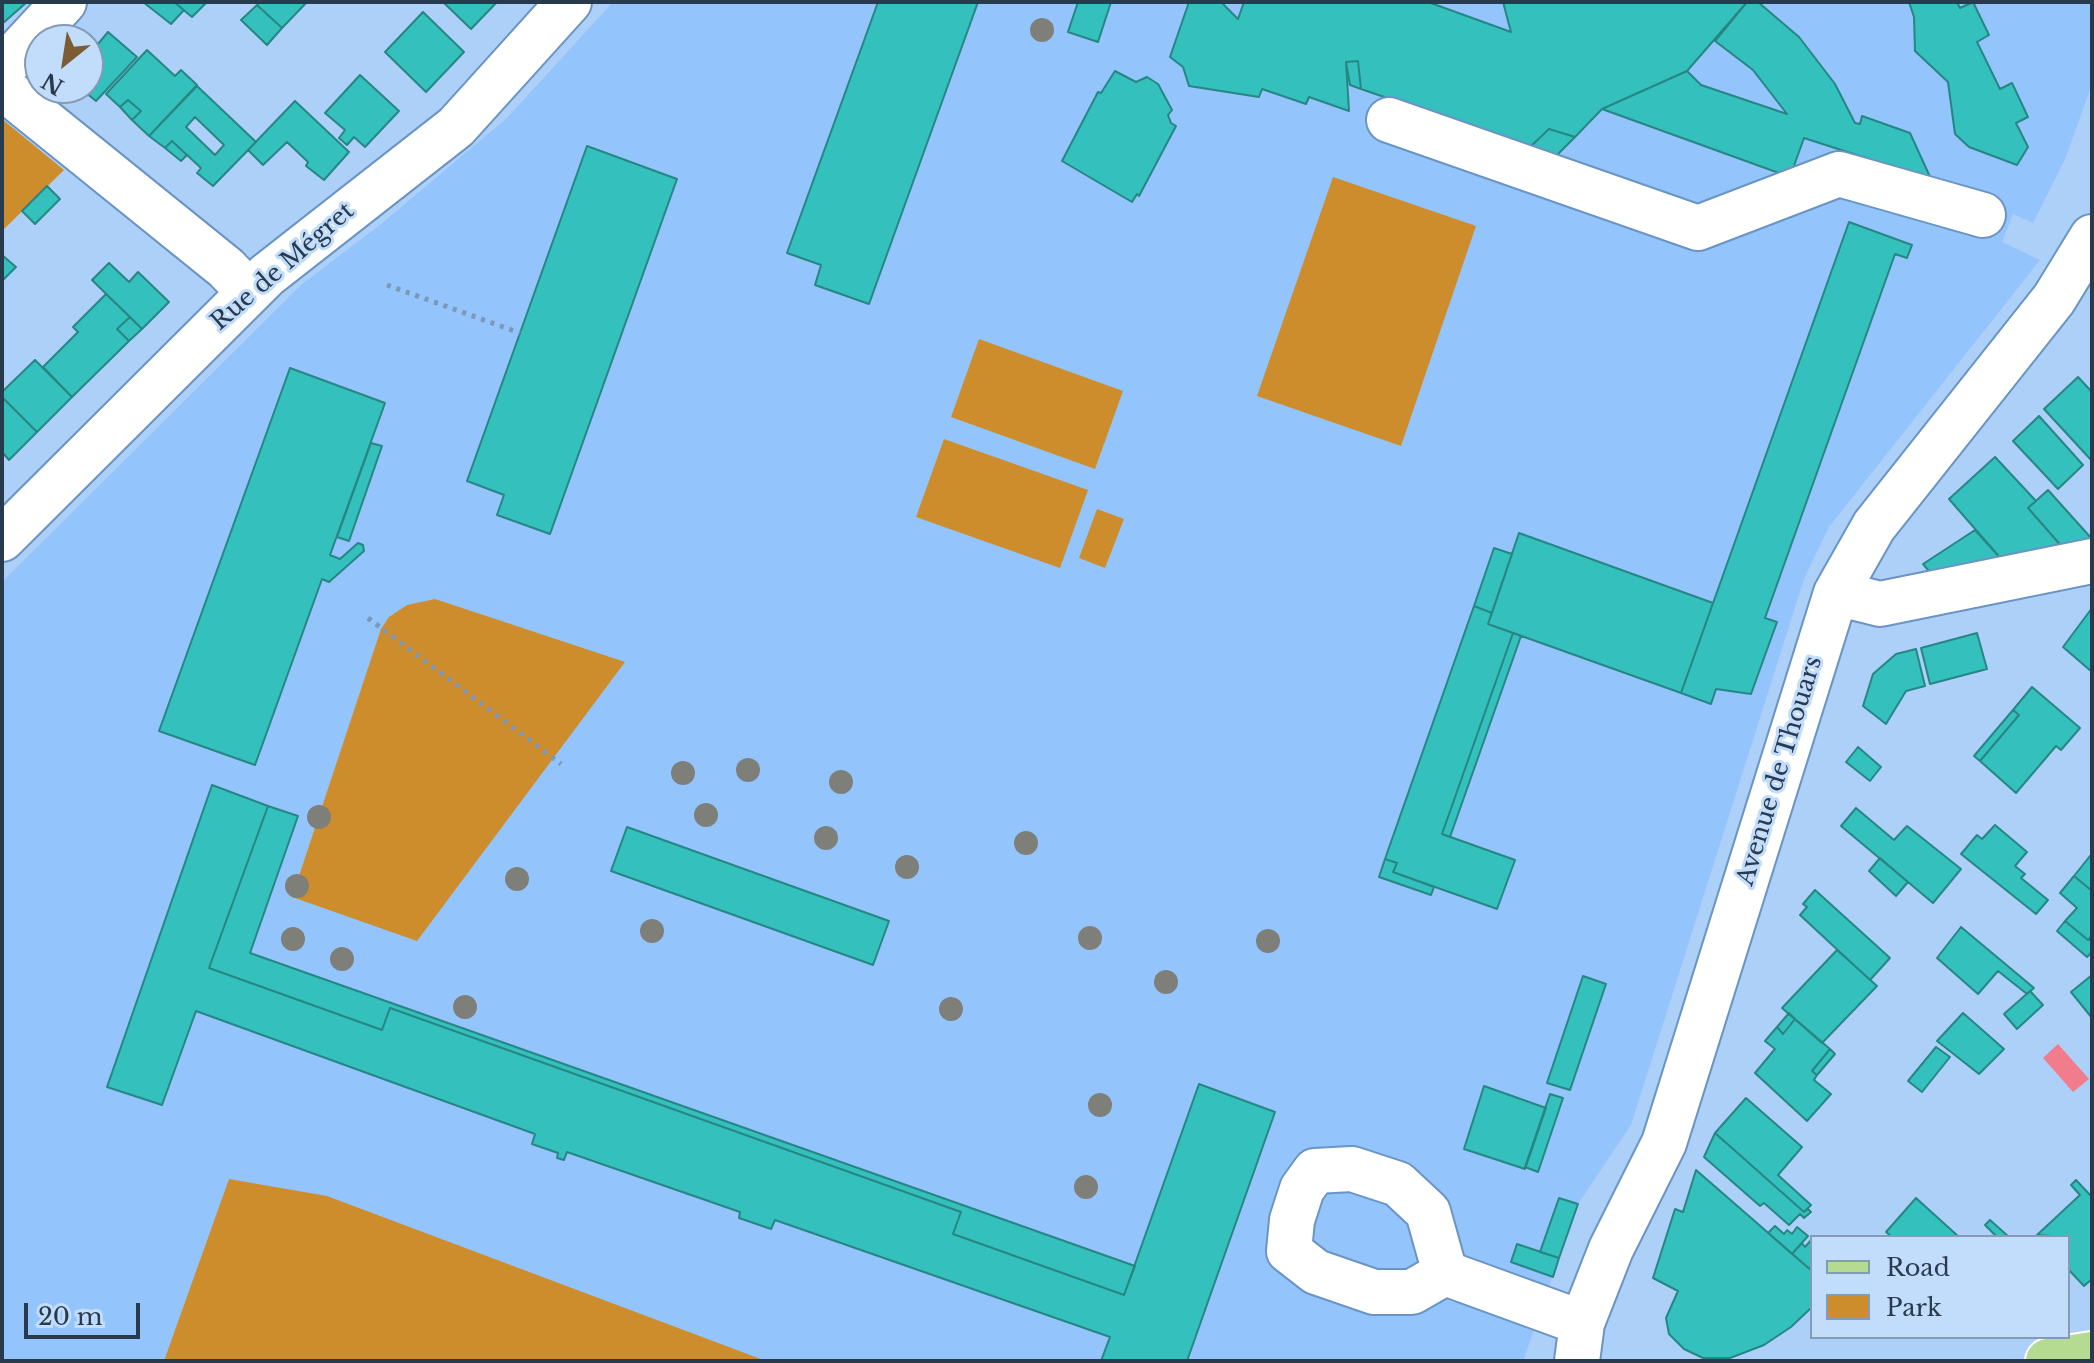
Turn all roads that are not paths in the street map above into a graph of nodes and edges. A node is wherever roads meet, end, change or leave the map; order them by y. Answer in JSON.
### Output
{"nodes":[{"id":1,"x":64,"y":2,"type":"edge"},
{"id":2,"x":569,"y":2,"type":"edge"},
{"id":3,"x":2,"y":69,"type":"edge"},
{"id":4,"x":2,"y":87,"type":"edge"},
{"id":5,"x":1389,"y":120,"type":"dead end"},
{"id":6,"x":1983,"y":215,"type":"dead end"},
{"id":7,"x":2092,"y":237,"type":"edge"},
{"id":8,"x":249,"y":292,"type":"junction"},
{"id":9,"x":2,"y":539,"type":"edge"},
{"id":10,"x":2092,"y":561,"type":"edge"},
{"id":11,"x":1836,"y":593,"type":"junction"},
{"id":12,"x":1445,"y":1273,"type":"dead end"},
{"id":13,"x":1580,"y":1342,"type":"edge"},
{"id":14,"x":2092,"y":1354,"type":"edge"},
{"id":15,"x":2048,"y":1361,"type":"edge"}],
"edges":[{"from":1,"to":3,"type":"street"},
{"from":2,"to":8,"type":"street","name":"Rue de Mégret"},
{"from":4,"to":8,"type":"street"},
{"from":5,"to":6,"type":"street"},
{"from":7,"to":11,"type":"street","name":"Avenue de Thouars"},
{"from":8,"to":9,"type":"street","name":"Rue de Mégret"},
{"from":10,"to":11,"type":"street"},
{"from":11,"to":13,"type":"street","name":"Avenue de Thouars"},
{"from":12,"to":13,"type":"street"},
{"from":14,"to":15,"type":"main road"}]}
